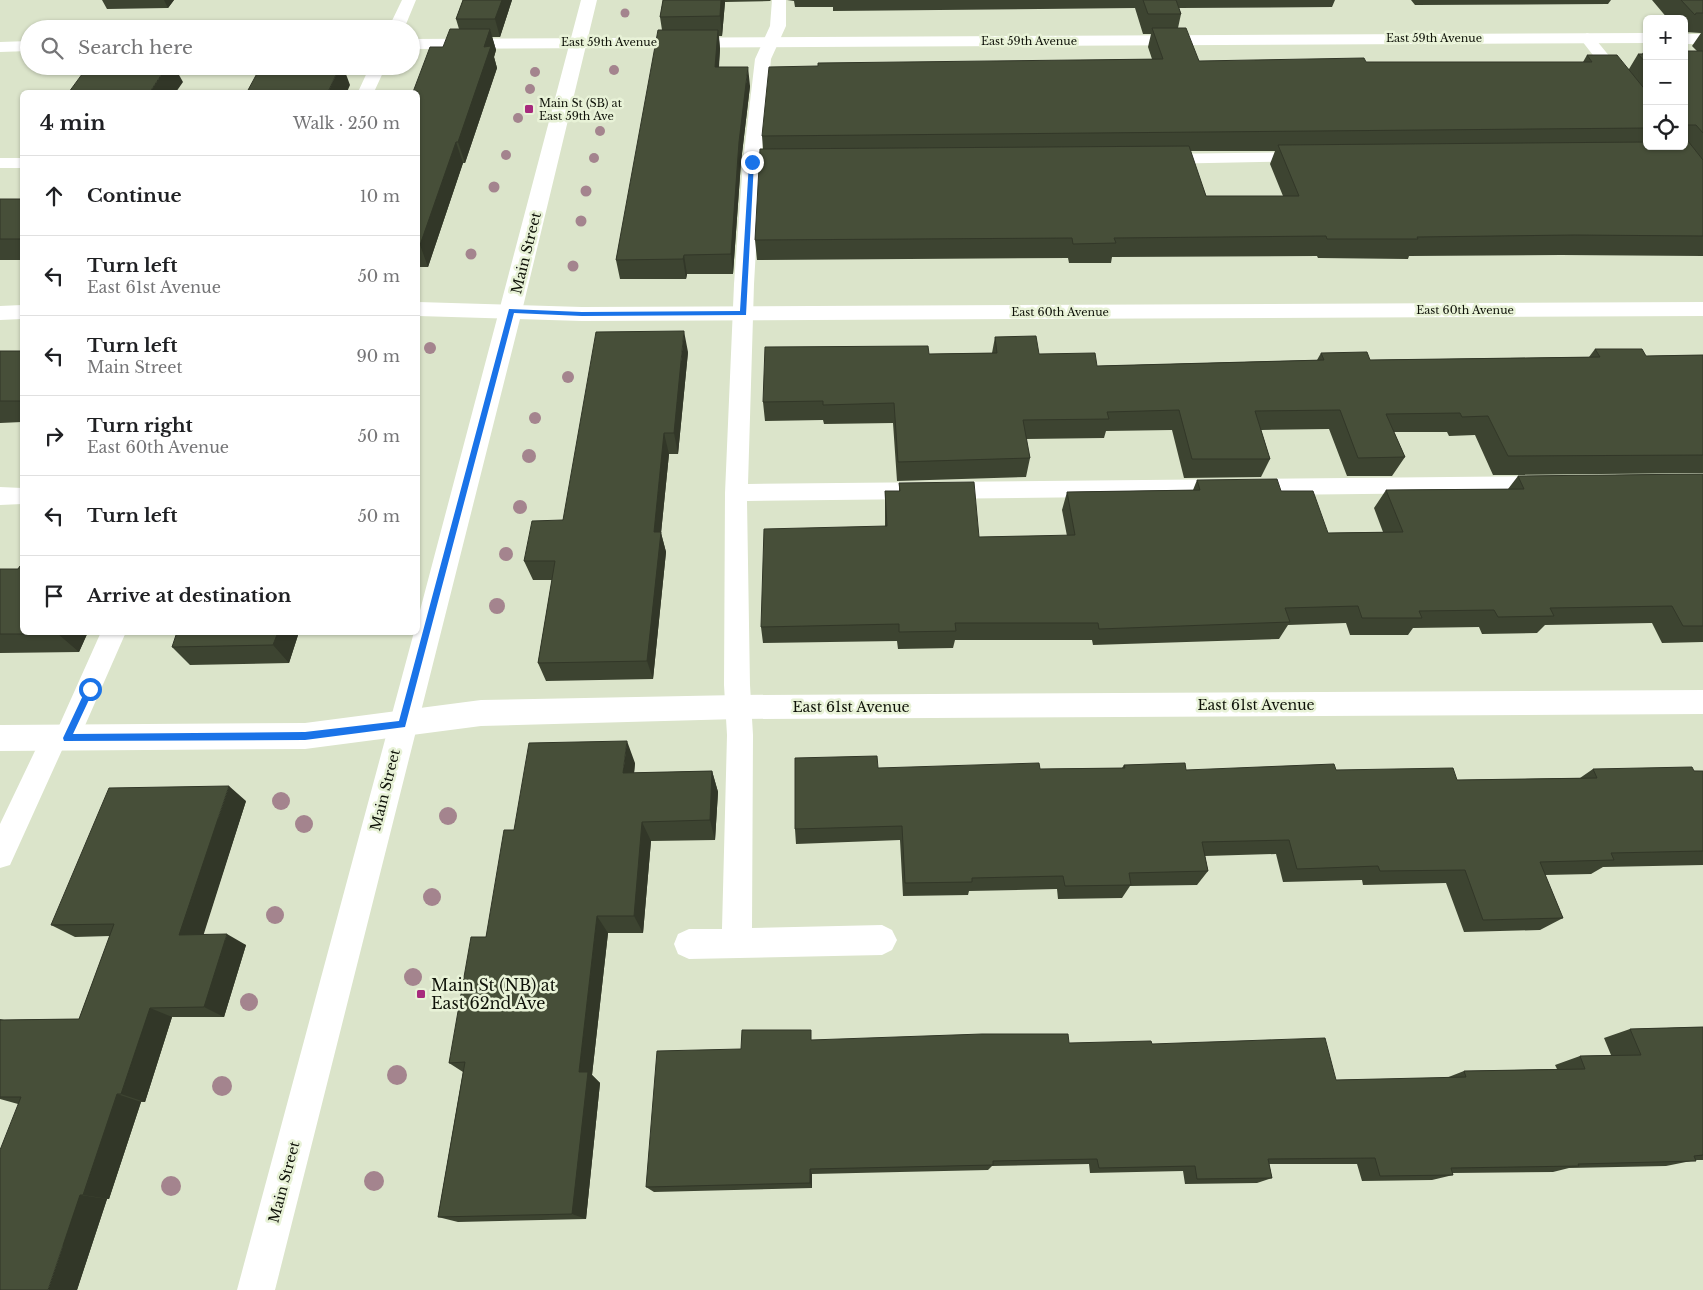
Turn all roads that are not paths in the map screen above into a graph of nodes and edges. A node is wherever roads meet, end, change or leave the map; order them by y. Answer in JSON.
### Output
{"nodes":[{"id":1,"x":409,"y":0,"type":"edge"},
{"id":2,"x":589,"y":0,"type":"edge"},
{"id":3,"x":779,"y":0,"type":"edge"},
{"id":4,"x":400,"y":20,"type":"edge"},
{"id":5,"x":1587,"y":38,"type":"junction"},
{"id":6,"x":1643,"y":38,"type":"edge"},
{"id":7,"x":1688,"y":39,"type":"edge"},
{"id":8,"x":1703,"y":39,"type":"edge"},
{"id":9,"x":578,"y":42,"type":"junction"},
{"id":10,"x":771,"y":42,"type":"junction"},
{"id":11,"x":420,"y":44,"type":"edge"},
{"id":12,"x":20,"y":46,"type":"edge"},
{"id":13,"x":0,"y":47,"type":"edge"},
{"id":14,"x":374,"y":75,"type":"edge"},
{"id":15,"x":367,"y":90,"type":"edge"},
{"id":16,"x":1643,"y":108,"type":"edge"},
{"id":17,"x":1320,"y":157,"type":"edge"},
{"id":18,"x":1140,"y":159,"type":"edge"},
{"id":19,"x":0,"y":163,"type":"edge"},
{"id":20,"x":20,"y":163,"type":"edge"},
{"id":21,"x":420,"y":309,"type":"edge"},
{"id":22,"x":1703,"y":309,"type":"edge"},
{"id":23,"x":512,"y":311,"type":"junction"},
{"id":24,"x":0,"y":312,"type":"edge"},
{"id":25,"x":20,"y":312,"type":"edge"},
{"id":26,"x":744,"y":313,"type":"junction"},
{"id":27,"x":1564,"y":484,"type":"edge"},
{"id":28,"x":736,"y":492,"type":"junction"},
{"id":29,"x":0,"y":496,"type":"edge"},
{"id":30,"x":20,"y":496,"type":"edge"},
{"id":31,"x":112,"y":635,"type":"edge"},
{"id":32,"x":1703,"y":702,"type":"edge"},
{"id":33,"x":738,"y":707,"type":"junction"},
{"id":34,"x":402,"y":725,"type":"junction"},
{"id":35,"x":0,"y":738,"type":"edge"},
{"id":36,"x":61,"y":738,"type":"junction"},
{"id":37,"x":0,"y":855,"type":"edge"},
{"id":38,"x":882,"y":940,"type":"dead end"},
{"id":39,"x":736,"y":943,"type":"junction"},
{"id":40,"x":689,"y":944,"type":"dead end"},
{"id":41,"x":256,"y":1290,"type":"edge"}],
"edges":[{"from":1,"to":4,"type":"lane"},
{"from":2,"to":9,"type":"street","name":"Main Street"},
{"from":3,"to":10,"type":"lane"},
{"from":5,"to":6,"type":"street","name":"East 59th Avenue"},
{"from":5,"to":10,"type":"street","name":"East 59th Avenue"},
{"from":5,"to":16,"type":"lane"},
{"from":7,"to":8,"type":"street"},
{"from":9,"to":10,"type":"street","name":"East 59th Avenue"},
{"from":9,"to":11,"type":"street","name":"East 59th Avenue"},
{"from":9,"to":23,"type":"street","name":"Main Street"},
{"from":10,"to":26,"type":"lane"},
{"from":12,"to":13,"type":"street"},
{"from":14,"to":15,"type":"lane"},
{"from":17,"to":18,"type":"lane"},
{"from":19,"to":20,"type":"lane"},
{"from":21,"to":23,"type":"street","name":"East 60th Avenue"},
{"from":22,"to":26,"type":"street","name":"East 60th Avenue"},
{"from":23,"to":26,"type":"street","name":"East 60th Avenue"},
{"from":23,"to":34,"type":"street","name":"Main Street"},
{"from":24,"to":25,"type":"street"},
{"from":26,"to":28,"type":"lane"},
{"from":27,"to":28,"type":"lane"},
{"from":28,"to":33,"type":"lane"},
{"from":29,"to":30,"type":"lane"},
{"from":31,"to":36,"type":"lane"},
{"from":32,"to":33,"type":"street","name":"East 61st Avenue"},
{"from":33,"to":34,"type":"street","name":"East 61st Avenue"},
{"from":33,"to":39,"type":"lane"},
{"from":34,"to":36,"type":"street","name":"East 61st Avenue"},
{"from":34,"to":41,"type":"street","name":"Main Street"},
{"from":35,"to":36,"type":"street","name":"East 61st Avenue"},
{"from":36,"to":37,"type":"lane"},
{"from":38,"to":39,"type":"lane"},
{"from":39,"to":40,"type":"lane"}]}
